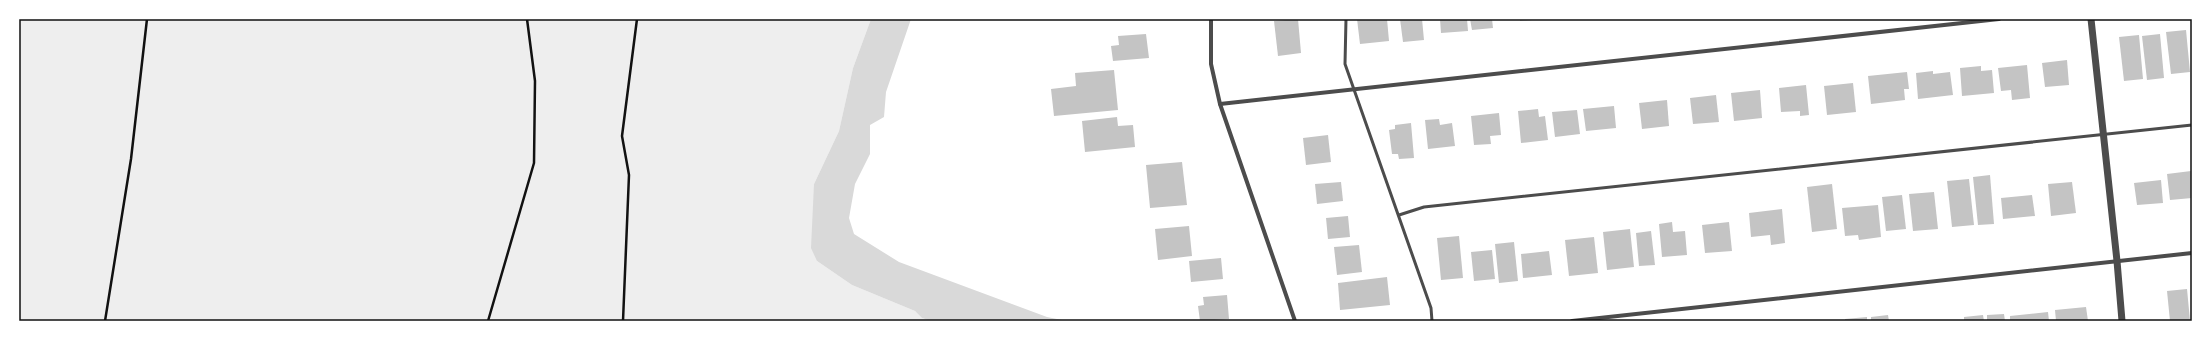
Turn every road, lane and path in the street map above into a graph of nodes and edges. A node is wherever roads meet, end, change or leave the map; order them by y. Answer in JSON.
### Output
{"nodes":[{"id":1,"x":147,"y":19,"type":"edge"},
{"id":2,"x":526,"y":19,"type":"edge"},
{"id":3,"x":637,"y":19,"type":"edge"},
{"id":4,"x":1211,"y":19,"type":"edge"},
{"id":5,"x":1346,"y":19,"type":"edge"},
{"id":6,"x":1999,"y":19,"type":"edge"},
{"id":7,"x":2091,"y":19,"type":"edge"},
{"id":8,"x":1355,"y":89,"type":"junction"},
{"id":9,"x":1220,"y":104,"type":"junction"},
{"id":10,"x":2192,"y":125,"type":"edge"},
{"id":11,"x":2104,"y":134,"type":"junction"},
{"id":12,"x":1399,"y":215,"type":"junction"},
{"id":13,"x":2192,"y":253,"type":"edge"},
{"id":14,"x":2118,"y":261,"type":"junction"},
{"id":15,"x":105,"y":321,"type":"edge"},
{"id":16,"x":488,"y":321,"type":"edge"},
{"id":17,"x":623,"y":321,"type":"edge"},
{"id":18,"x":1295,"y":321,"type":"edge"},
{"id":19,"x":1432,"y":321,"type":"edge"},
{"id":20,"x":1572,"y":321,"type":"edge"},
{"id":21,"x":2122,"y":321,"type":"edge"}],
"edges":[{"from":1,"to":15,"type":"path"},
{"from":2,"to":16,"type":"path"},
{"from":3,"to":17,"type":"path"},
{"from":4,"to":9,"type":"street"},
{"from":5,"to":8,"type":"lane"},
{"from":6,"to":8,"type":"street"},
{"from":7,"to":11,"type":"street"},
{"from":8,"to":9,"type":"street"},
{"from":8,"to":12,"type":"lane"},
{"from":9,"to":18,"type":"street"},
{"from":10,"to":11,"type":"lane"},
{"from":11,"to":12,"type":"lane"},
{"from":11,"to":14,"type":"street"},
{"from":12,"to":19,"type":"lane"},
{"from":13,"to":14,"type":"street"},
{"from":14,"to":20,"type":"street"},
{"from":14,"to":21,"type":"street"}]}
